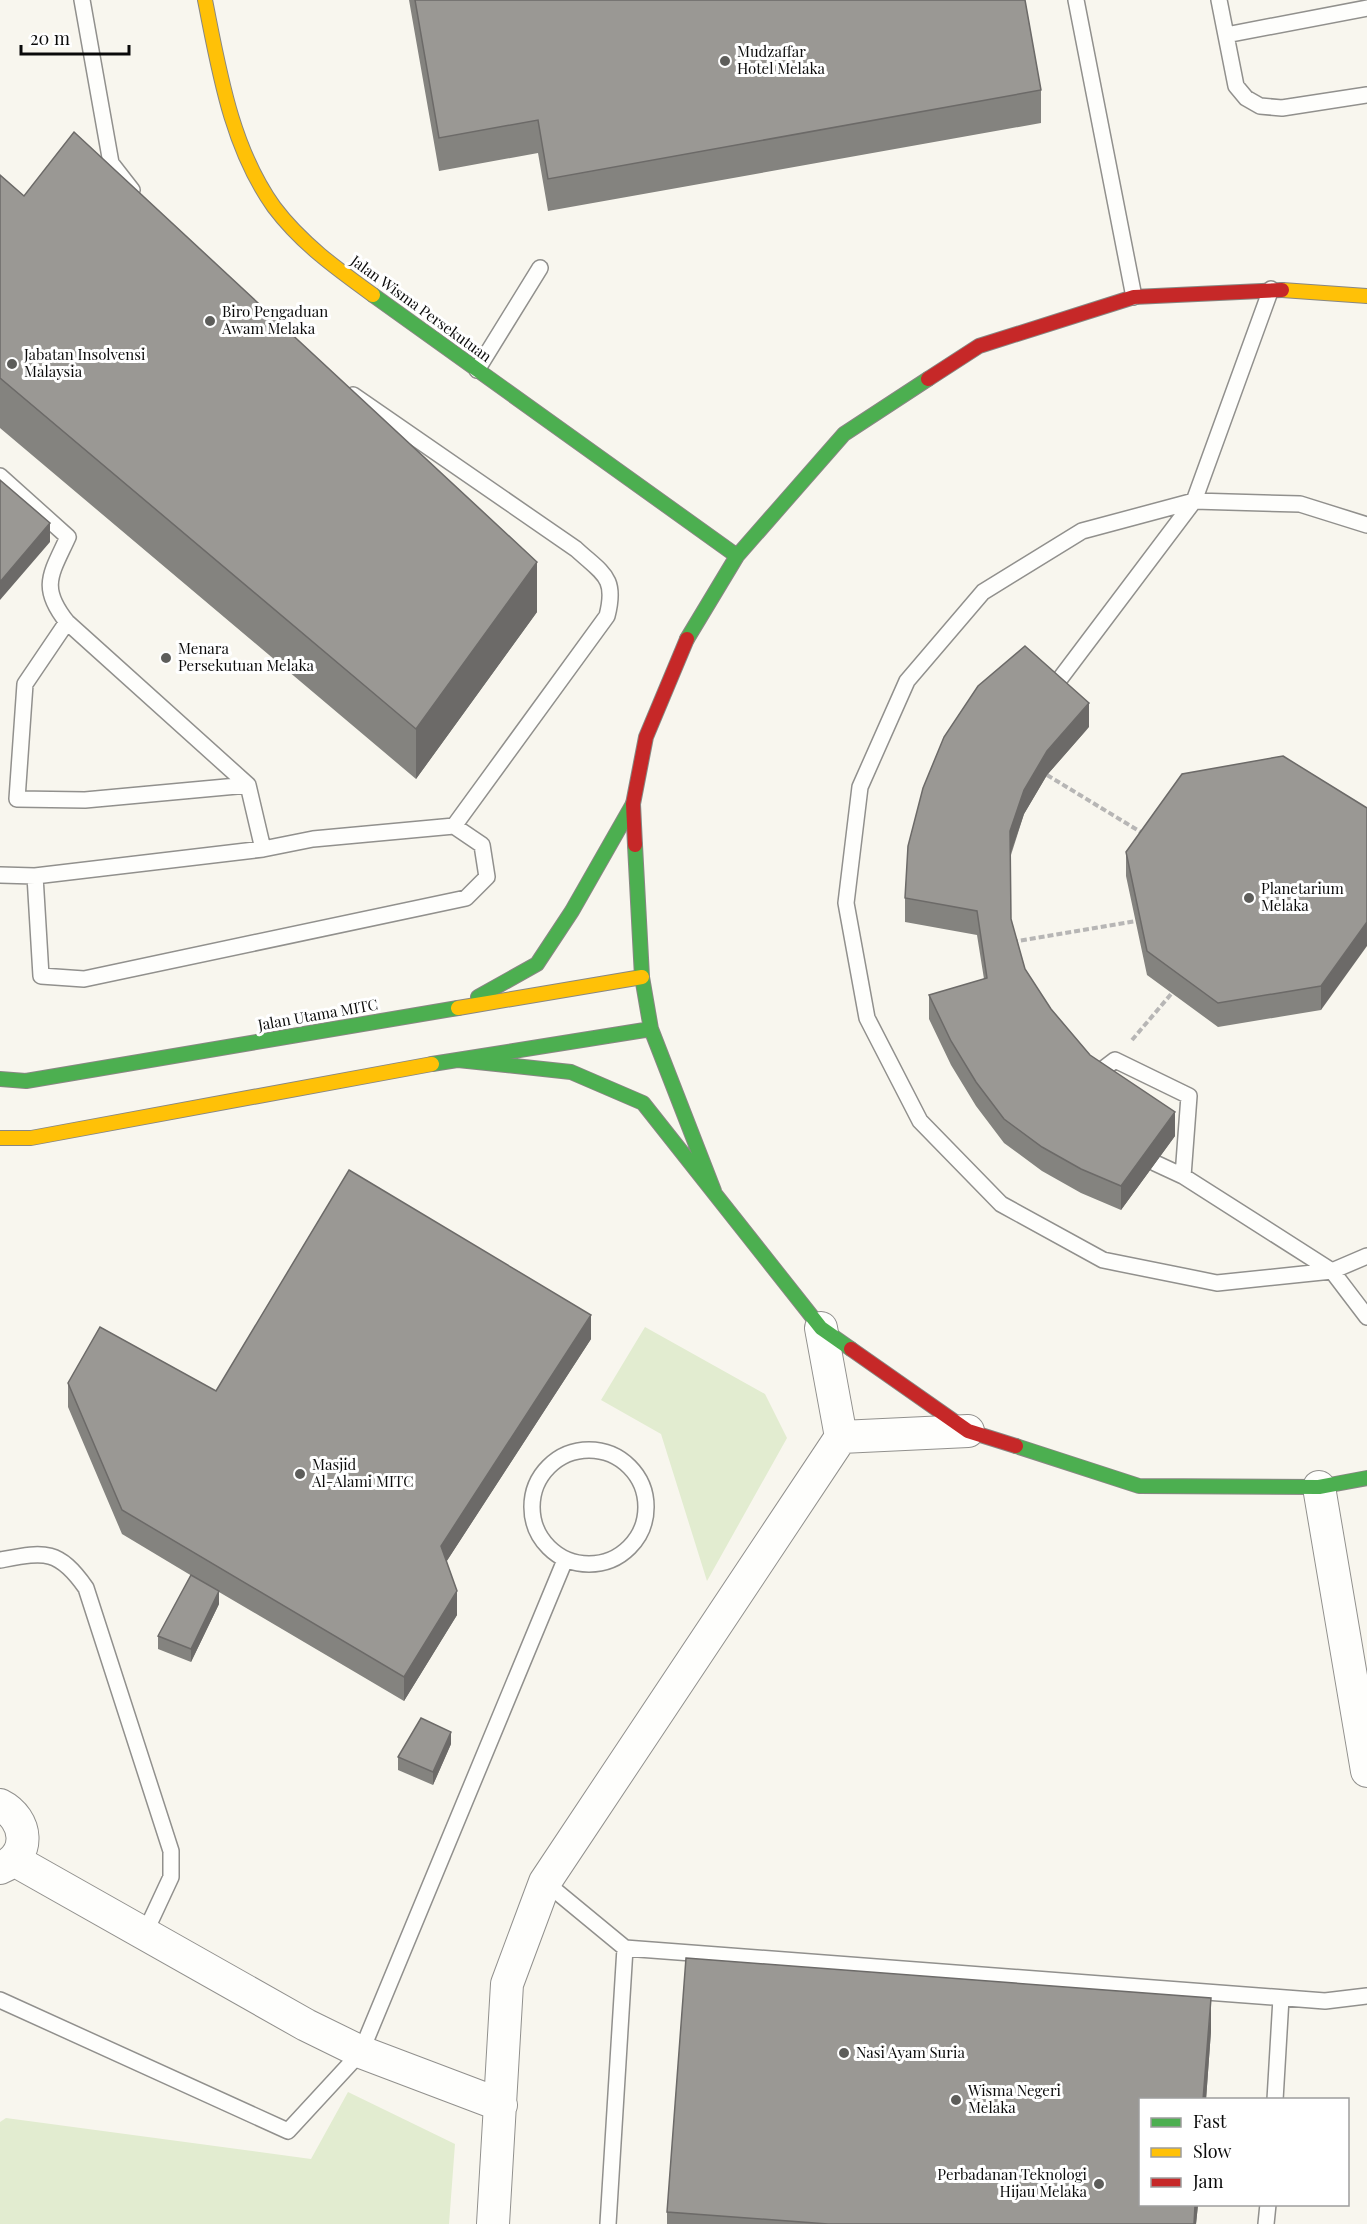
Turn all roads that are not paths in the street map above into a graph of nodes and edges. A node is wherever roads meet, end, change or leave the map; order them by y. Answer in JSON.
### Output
{"nodes":[{"id":1,"x":82,"y":0,"type":"edge"},
{"id":2,"x":205,"y":0,"type":"edge"},
{"id":3,"x":1076,"y":0,"type":"edge"},
{"id":4,"x":1219,"y":0,"type":"edge"},
{"id":5,"x":1367,"y":8,"type":"edge"},
{"id":6,"x":1226,"y":35,"type":"junction"},
{"id":7,"x":1367,"y":95,"type":"edge"},
{"id":8,"x":138,"y":199,"type":"edge"},
{"id":9,"x":540,"y":268,"type":"dead end"},
{"id":10,"x":1271,"y":289,"type":"junction"},
{"id":11,"x":1367,"y":296,"type":"edge"},
{"id":12,"x":1134,"y":297,"type":"junction"},
{"id":13,"x":477,"y":370,"type":"junction"},
{"id":14,"x":342,"y":387,"type":"edge"},
{"id":15,"x":0,"y":476,"type":"edge"},
{"id":16,"x":1194,"y":501,"type":"junction"},
{"id":17,"x":1367,"y":525,"type":"edge"},
{"id":18,"x":737,"y":555,"type":"junction"},
{"id":19,"x":67,"y":622,"type":"junction"},
{"id":20,"x":1050,"y":692,"type":"edge"},
{"id":21,"x":248,"y":785,"type":"junction"},
{"id":22,"x":633,"y":804,"type":"junction"},
{"id":23,"x":454,"y":826,"type":"junction"},
{"id":24,"x":262,"y":849,"type":"junction"},
{"id":25,"x":0,"y":875,"type":"edge"},
{"id":26,"x":35,"y":876,"type":"junction"},
{"id":27,"x":642,"y":977,"type":"junction"},
{"id":28,"x":458,"y":1008,"type":"junction"},
{"id":29,"x":651,"y":1029,"type":"junction"},
{"id":30,"x":458,"y":1060,"type":"junction"},
{"id":31,"x":0,"y":1079,"type":"edge"},
{"id":32,"x":1090,"y":1079,"type":"edge"},
{"id":33,"x":0,"y":1138,"type":"edge"},
{"id":34,"x":1155,"y":1163,"type":"edge"},
{"id":35,"x":1183,"y":1176,"type":"junction"},
{"id":36,"x":714,"y":1191,"type":"junction"},
{"id":37,"x":1367,"y":1256,"type":"edge"},
{"id":38,"x":1332,"y":1271,"type":"junction"},
{"id":39,"x":1367,"y":1317,"type":"edge"},
{"id":40,"x":821,"y":1328,"type":"junction"},
{"id":41,"x":968,"y":1431,"type":"junction"},
{"id":42,"x":841,"y":1437,"type":"junction"},
{"id":43,"x":1367,"y":1478,"type":"edge"},
{"id":44,"x":1319,"y":1488,"type":"junction"},
{"id":45,"x":0,"y":1560,"type":"edge"},
{"id":46,"x":565,"y":1560,"type":"junction"},
{"id":47,"x":1367,"y":1771,"type":"edge"},
{"id":48,"x":0,"y":1805,"type":"edge"},
{"id":49,"x":7,"y":1864,"type":"edge"},
{"id":50,"x":545,"y":1882,"type":"junction"},
{"id":51,"x":144,"y":1935,"type":"junction"},
{"id":52,"x":625,"y":1948,"type":"junction"},
{"id":53,"x":1367,"y":1996,"type":"edge"},
{"id":54,"x":1281,"y":1998,"type":"junction"},
{"id":55,"x":0,"y":2000,"type":"edge"},
{"id":56,"x":361,"y":2052,"type":"junction"},
{"id":57,"x":1275,"y":2098,"type":"edge"},
{"id":58,"x":501,"y":2105,"type":"junction"},
{"id":59,"x":1268,"y":2206,"type":"edge"},
{"id":60,"x":493,"y":2224,"type":"edge"},
{"id":61,"x":608,"y":2224,"type":"edge"},
{"id":62,"x":1266,"y":2224,"type":"edge"}],
"edges":[{"from":1,"to":8,"type":"lane"},
{"from":2,"to":13,"type":"main road","name":"Jalan Wisma Persekutuan"},
{"from":3,"to":12,"type":"lane"},
{"from":4,"to":6,"type":"lane"},
{"from":5,"to":6,"type":"lane"},
{"from":6,"to":7,"type":"lane"},
{"from":9,"to":13,"type":"lane"},
{"from":10,"to":11,"type":"main road"},
{"from":10,"to":12,"type":"main road"},
{"from":10,"to":16,"type":"lane"},
{"from":12,"to":18,"type":"main road"},
{"from":13,"to":18,"type":"main road","name":"Jalan Wisma Persekutuan"},
{"from":14,"to":23,"type":"lane"},
{"from":15,"to":19,"type":"lane"},
{"from":16,"to":17,"type":"lane"},
{"from":16,"to":20,"type":"lane"},
{"from":16,"to":38,"type":"lane"},
{"from":18,"to":22,"type":"main road"},
{"from":19,"to":21,"type":"lane"},
{"from":19,"to":21,"type":"lane"},
{"from":21,"to":24,"type":"lane"},
{"from":22,"to":27,"type":"main road"},
{"from":22,"to":28,"type":"main road"},
{"from":23,"to":24,"type":"lane"},
{"from":23,"to":26,"type":"lane"},
{"from":24,"to":26,"type":"lane"},
{"from":25,"to":26,"type":"lane"},
{"from":27,"to":28,"type":"main road","name":"Jalan Utama MITC"},
{"from":27,"to":29,"type":"main road"},
{"from":28,"to":31,"type":"main road","name":"Jalan Utama MITC"},
{"from":29,"to":30,"type":"main road"},
{"from":29,"to":36,"type":"main road"},
{"from":30,"to":33,"type":"main road"},
{"from":30,"to":36,"type":"main road"},
{"from":32,"to":35,"type":"lane"},
{"from":34,"to":35,"type":"lane"},
{"from":35,"to":38,"type":"lane"},
{"from":36,"to":40,"type":"main road"},
{"from":37,"to":38,"type":"lane"},
{"from":38,"to":39,"type":"lane"},
{"from":40,"to":41,"type":"main road"},
{"from":40,"to":42,"type":"street"},
{"from":41,"to":42,"type":"street"},
{"from":41,"to":44,"type":"main road"},
{"from":42,"to":50,"type":"street"},
{"from":43,"to":44,"type":"main road"},
{"from":44,"to":47,"type":"street"},
{"from":45,"to":51,"type":"lane"},
{"from":46,"to":46,"type":"lane"},
{"from":46,"to":56,"type":"lane"},
{"from":48,"to":49,"type":"street"},
{"from":49,"to":51,"type":"street"},
{"from":50,"to":52,"type":"lane"},
{"from":50,"to":58,"type":"street"},
{"from":51,"to":56,"type":"street"},
{"from":52,"to":54,"type":"lane"},
{"from":52,"to":61,"type":"lane"},
{"from":53,"to":54,"type":"lane"},
{"from":54,"to":57,"type":"lane"},
{"from":55,"to":56,"type":"lane"},
{"from":56,"to":58,"type":"street"},
{"from":58,"to":60,"type":"street"},
{"from":59,"to":62,"type":"lane"}]}
